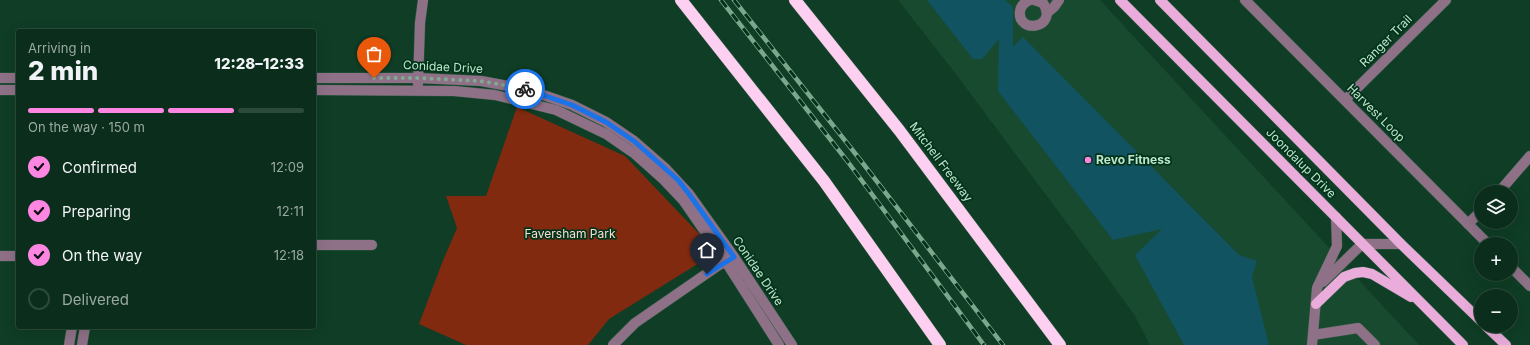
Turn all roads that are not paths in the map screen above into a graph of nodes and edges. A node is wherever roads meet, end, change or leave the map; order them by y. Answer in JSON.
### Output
{"nodes":[{"id":1,"x":423,"y":0,"type":"edge"},
{"id":2,"x":681,"y":0,"type":"edge"},
{"id":3,"x":795,"y":0,"type":"edge"},
{"id":4,"x":1030,"y":0,"type":"edge"},
{"id":5,"x":1034,"y":0,"type":"edge"},
{"id":6,"x":1039,"y":0,"type":"edge"},
{"id":7,"x":1059,"y":0,"type":"edge"},
{"id":8,"x":1120,"y":0,"type":"edge"},
{"id":9,"x":1160,"y":0,"type":"edge"},
{"id":10,"x":1245,"y":0,"type":"edge"},
{"id":11,"x":1446,"y":0,"type":"edge"},
{"id":12,"x":1047,"y":13,"type":"junction"},
{"id":13,"x":0,"y":78,"type":"edge"},
{"id":14,"x":16,"y":78,"type":"edge"},
{"id":15,"x":316,"y":78,"type":"edge"},
{"id":16,"x":418,"y":78,"type":"junction"},
{"id":17,"x":0,"y":90,"type":"edge"},
{"id":18,"x":16,"y":90,"type":"edge"},
{"id":19,"x":316,"y":90,"type":"edge"},
{"id":20,"x":418,"y":91,"type":"junction"},
{"id":21,"x":1345,"y":100,"type":"junction"},
{"id":22,"x":1530,"y":156,"type":"edge"},
{"id":23,"x":1505,"y":185,"type":"edge"},
{"id":24,"x":1336,"y":217,"type":"junction"},
{"id":25,"x":1474,"y":218,"type":"edge"},
{"id":26,"x":1468,"y":224,"type":"junction"},
{"id":27,"x":1481,"y":237,"type":"edge"},
{"id":28,"x":1362,"y":244,"type":"junction"},
{"id":29,"x":1401,"y":244,"type":"junction"},
{"id":30,"x":316,"y":245,"type":"edge"},
{"id":31,"x":372,"y":245,"type":"dead end"},
{"id":32,"x":0,"y":256,"type":"edge"},
{"id":33,"x":16,"y":256,"type":"edge"},
{"id":34,"x":730,"y":259,"type":"junction"},
{"id":35,"x":1518,"y":273,"type":"edge"},
{"id":36,"x":1530,"y":286,"type":"edge"},
{"id":37,"x":1317,"y":288,"type":"junction"},
{"id":38,"x":1421,"y":303,"type":"junction"},
{"id":39,"x":1316,"y":304,"type":"junction"},
{"id":40,"x":1474,"y":314,"type":"edge"},
{"id":41,"x":72,"y":329,"type":"edge"},
{"id":42,"x":85,"y":329,"type":"edge"},
{"id":43,"x":1493,"y":333,"type":"edge"},
{"id":44,"x":1312,"y":340,"type":"edge"},
{"id":45,"x":69,"y":345,"type":"edge"},
{"id":46,"x":82,"y":345,"type":"edge"},
{"id":47,"x":613,"y":345,"type":"edge"},
{"id":48,"x":780,"y":345,"type":"edge"},
{"id":49,"x":792,"y":345,"type":"edge"},
{"id":50,"x":940,"y":345,"type":"edge"},
{"id":51,"x":1060,"y":345,"type":"edge"},
{"id":52,"x":1375,"y":345,"type":"edge"},
{"id":53,"x":1463,"y":345,"type":"edge"},
{"id":54,"x":1506,"y":345,"type":"edge"}],
"edges":[{"from":1,"to":16,"type":"street"},
{"from":2,"to":50,"type":"highway"},
{"from":3,"to":51,"type":"highway","name":"Mitchell Freeway"},
{"from":4,"to":12,"type":"street"},
{"from":5,"to":6,"type":"street"},
{"from":6,"to":12,"type":"street"},
{"from":7,"to":12,"type":"street"},
{"from":8,"to":24,"type":"main road","name":"Joondalup Drive"},
{"from":9,"to":29,"type":"main road","name":"Joondalup Drive"},
{"from":10,"to":21,"type":"street","name":"Harvest Loop"},
{"from":11,"to":21,"type":"street","name":"Ranger Trail"},
{"from":13,"to":14,"type":"street"},
{"from":15,"to":16,"type":"street","name":"Conidae Drive"},
{"from":16,"to":20,"type":"street"},
{"from":16,"to":34,"type":"street","name":"Conidae Drive"},
{"from":17,"to":18,"type":"street"},
{"from":19,"to":20,"type":"street","name":"Conidae Drive"},
{"from":20,"to":34,"type":"street","name":"Conidae Drive"},
{"from":21,"to":26,"type":"street","name":"Harvest Loop"},
{"from":22,"to":23,"type":"street"},
{"from":24,"to":28,"type":"main road","name":"Joondalup Drive"},
{"from":24,"to":37,"type":"street"},
{"from":25,"to":26,"type":"street"},
{"from":26,"to":27,"type":"street","name":"Harvest Loop"},
{"from":28,"to":29,"type":"street"},
{"from":28,"to":37,"type":"street"},
{"from":28,"to":38,"type":"main road","name":"Joondalup Drive"},
{"from":29,"to":40,"type":"main road","name":"Joondalup Drive"},
{"from":30,"to":31,"type":"street"},
{"from":32,"to":33,"type":"street"},
{"from":34,"to":47,"type":"street"},
{"from":34,"to":48,"type":"street","name":"Conidae Drive"},
{"from":34,"to":49,"type":"street","name":"Conidae Drive"},
{"from":35,"to":36,"type":"street"},
{"from":37,"to":39,"type":"street"},
{"from":38,"to":39,"type":"main road"},
{"from":38,"to":53,"type":"main road","name":"Joondalup Drive"},
{"from":39,"to":44,"type":"street"},
{"from":41,"to":45,"type":"street"},
{"from":42,"to":46,"type":"street"},
{"from":43,"to":54,"type":"main road"},
{"from":44,"to":52,"type":"street"}]}
